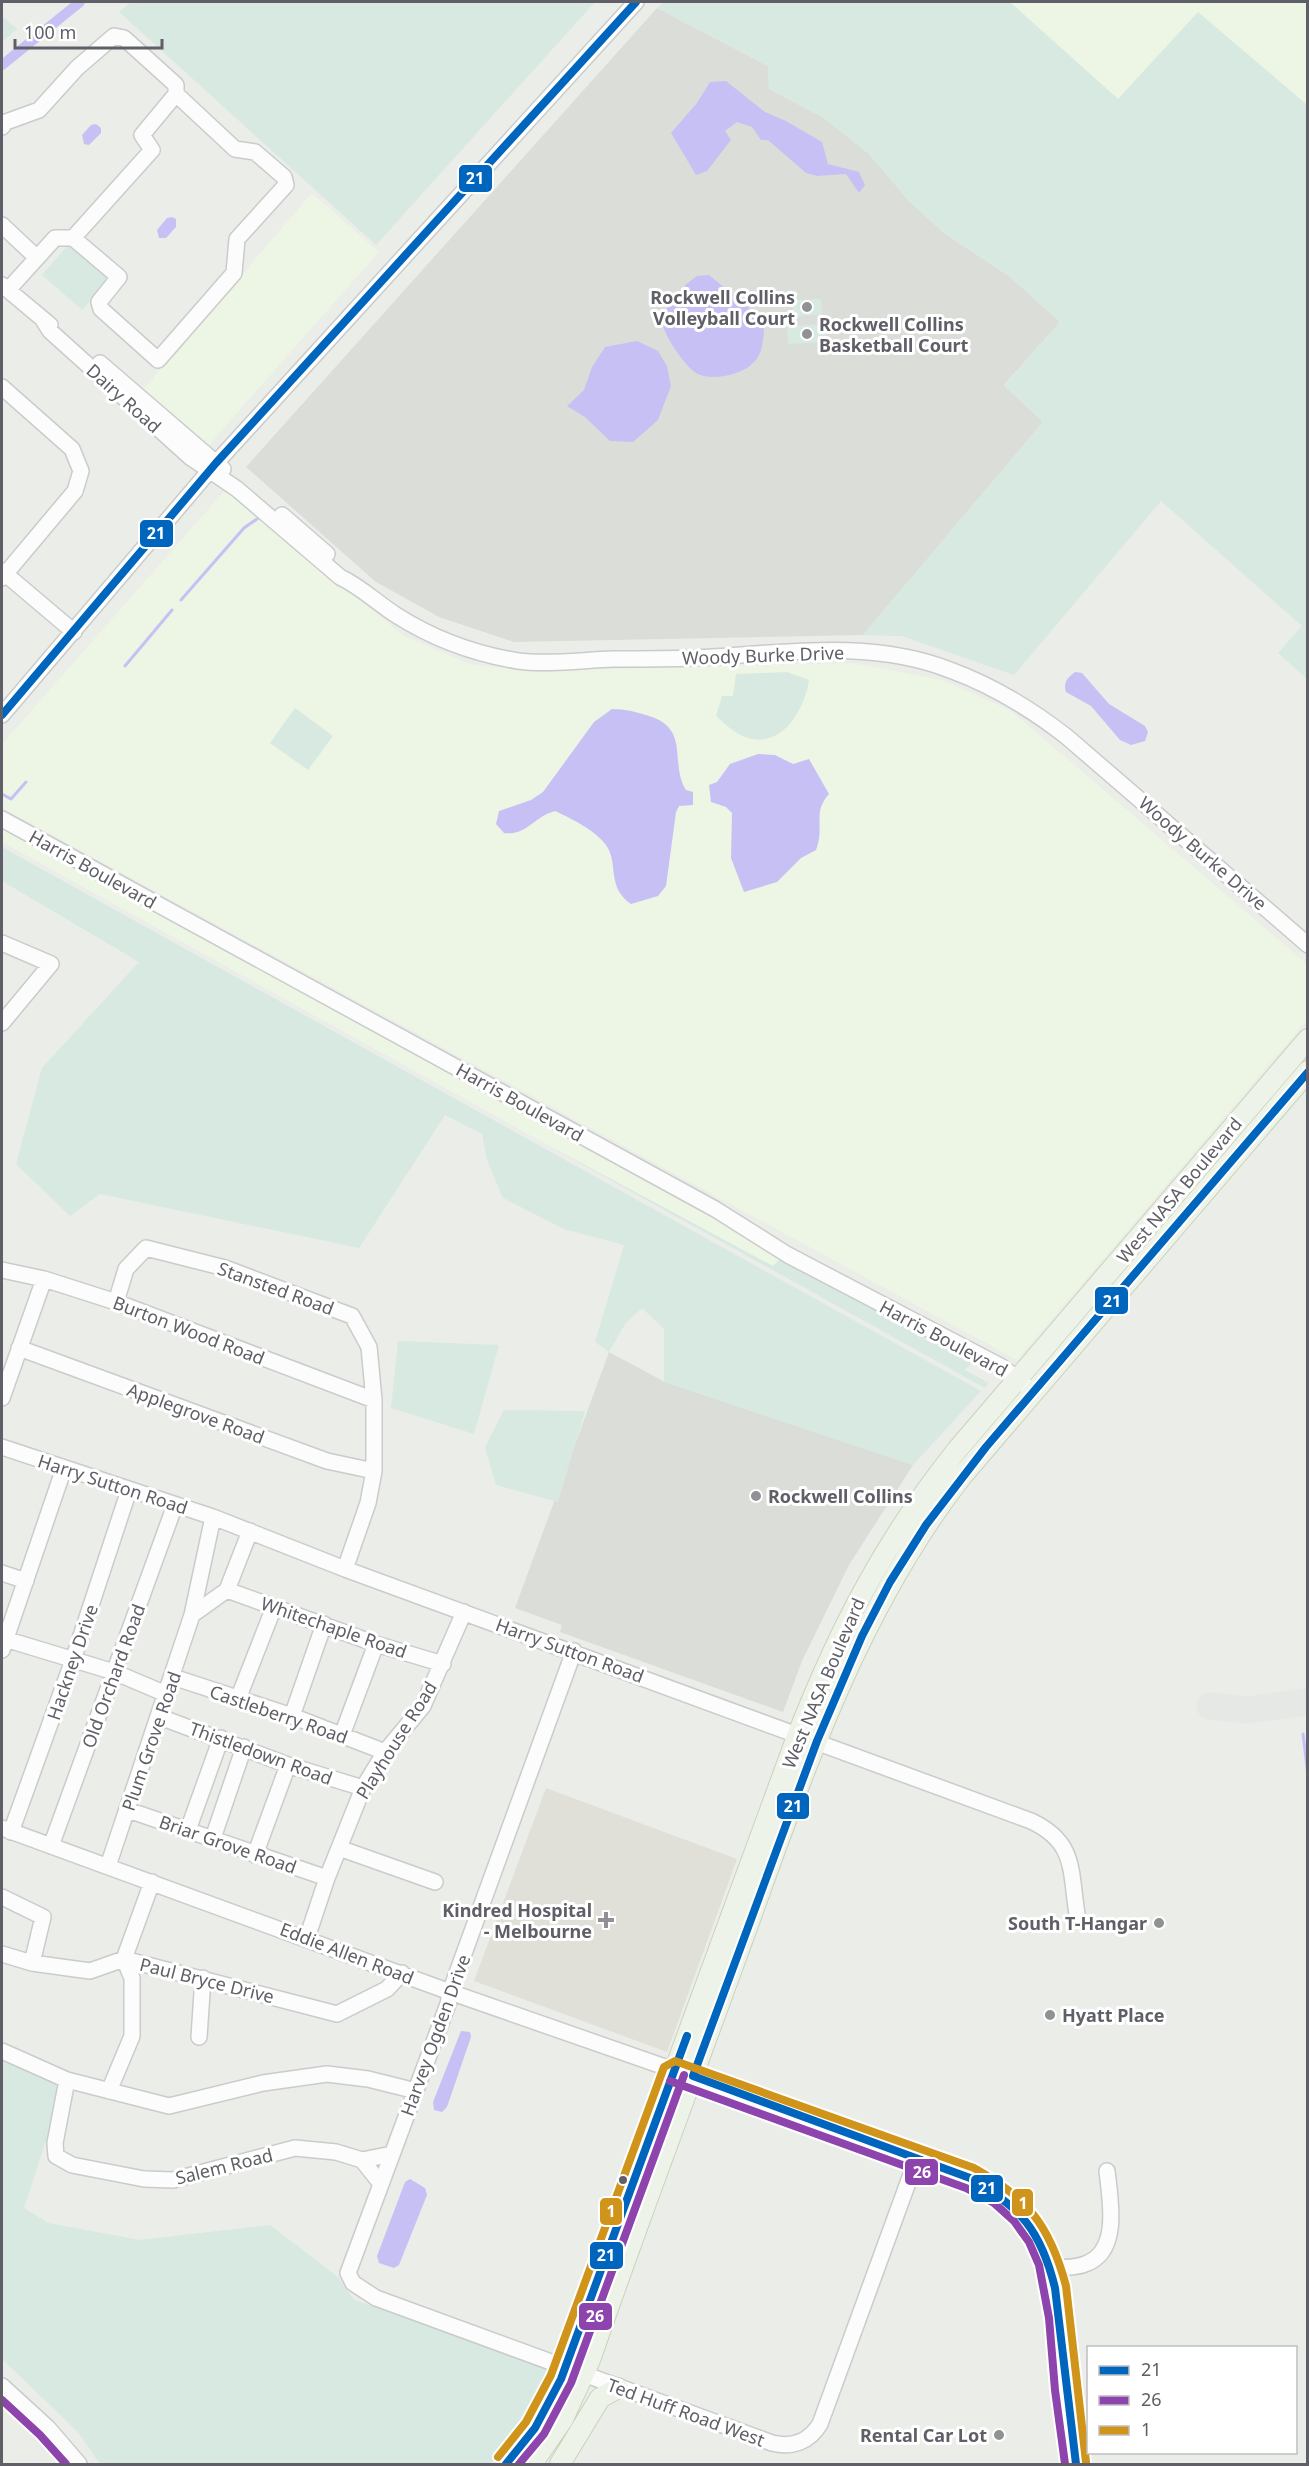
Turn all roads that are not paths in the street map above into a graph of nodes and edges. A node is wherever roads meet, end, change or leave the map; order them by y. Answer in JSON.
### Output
{"nodes":[{"id":1,"x":636,"y":2,"type":"edge"},
{"id":2,"x":176,"y":94,"type":"junction"},
{"id":3,"x":2,"y":127,"type":"edge"},
{"id":4,"x":2,"y":225,"type":"edge"},
{"id":5,"x":73,"y":238,"type":"junction"},
{"id":6,"x":36,"y":257,"type":"junction"},
{"id":7,"x":4,"y":288,"type":"edge"},
{"id":8,"x":2,"y":387,"type":"edge"},
{"id":9,"x":213,"y":467,"type":"junction"},
{"id":10,"x":3,"y":574,"type":"edge"},
{"id":11,"x":74,"y":632,"type":"junction"},
{"id":12,"x":2,"y":716,"type":"edge"},
{"id":13,"x":2,"y":819,"type":"edge"},
{"id":14,"x":2,"y":943,"type":"edge"},
{"id":15,"x":1308,"y":945,"type":"edge"},
{"id":16,"x":2,"y":1023,"type":"edge"},
{"id":17,"x":1308,"y":1039,"type":"edge"},
{"id":18,"x":1308,"y":1071,"type":"edge"},
{"id":19,"x":1122,"y":1257,"type":"junction"},
{"id":20,"x":2,"y":1270,"type":"edge"},
{"id":21,"x":1138,"y":1270,"type":"junction"},
{"id":22,"x":44,"y":1279,"type":"junction"},
{"id":23,"x":116,"y":1302,"type":"junction"},
{"id":24,"x":19,"y":1348,"type":"junction"},
{"id":25,"x":1017,"y":1378,"type":"junction"},
{"id":26,"x":1033,"y":1392,"type":"junction"},
{"id":27,"x":2,"y":1398,"type":"edge"},
{"id":28,"x":374,"y":1400,"type":"junction"},
{"id":29,"x":2,"y":1447,"type":"edge"},
{"id":30,"x":64,"y":1468,"type":"junction"},
{"id":31,"x":374,"y":1471,"type":"junction"},
{"id":32,"x":129,"y":1490,"type":"junction"},
{"id":33,"x":175,"y":1505,"type":"junction"},
{"id":34,"x":213,"y":1517,"type":"junction"},
{"id":35,"x":250,"y":1531,"type":"junction"},
{"id":36,"x":345,"y":1569,"type":"junction"},
{"id":37,"x":2,"y":1572,"type":"edge"},
{"id":38,"x":26,"y":1581,"type":"junction"},
{"id":39,"x":226,"y":1590,"type":"junction"},
{"id":40,"x":274,"y":1607,"type":"junction"},
{"id":41,"x":464,"y":1612,"type":"junction"},
{"id":42,"x":192,"y":1615,"type":"junction"},
{"id":43,"x":324,"y":1624,"type":"junction"},
{"id":44,"x":3,"y":1644,"type":"edge"},
{"id":45,"x":376,"y":1644,"type":"junction"},
{"id":46,"x":574,"y":1651,"type":"junction"},
{"id":47,"x":73,"y":1660,"type":"junction"},
{"id":48,"x":443,"y":1664,"type":"junction"},
{"id":49,"x":114,"y":1672,"type":"junction"},
{"id":50,"x":173,"y":1677,"type":"junction"},
{"id":51,"x":166,"y":1694,"type":"junction"},
{"id":52,"x":238,"y":1699,"type":"junction"},
{"id":53,"x":292,"y":1716,"type":"junction"},
{"id":54,"x":160,"y":1717,"type":"junction"},
{"id":55,"x":798,"y":1734,"type":"junction"},
{"id":56,"x":342,"y":1735,"type":"junction"},
{"id":57,"x":221,"y":1738,"type":"junction"},
{"id":58,"x":817,"y":1741,"type":"junction"},
{"id":59,"x":244,"y":1747,"type":"junction"},
{"id":60,"x":385,"y":1752,"type":"junction"},
{"id":61,"x":288,"y":1765,"type":"junction"},
{"id":62,"x":363,"y":1788,"type":"junction"},
{"id":63,"x":128,"y":1810,"type":"junction"},
{"id":64,"x":188,"y":1830,"type":"junction"},
{"id":65,"x":5,"y":1833,"type":"edge"},
{"id":66,"x":213,"y":1839,"type":"junction"},
{"id":67,"x":51,"y":1846,"type":"junction"},
{"id":68,"x":339,"y":1848,"type":"junction"},
{"id":69,"x":255,"y":1855,"type":"junction"},
{"id":70,"x":108,"y":1866,"type":"junction"},
{"id":71,"x":327,"y":1878,"type":"junction"},
{"id":72,"x":152,"y":1882,"type":"junction"},
{"id":73,"x":435,"y":1882,"type":"dead end"},
{"id":74,"x":2,"y":1897,"type":"edge"},
{"id":75,"x":1077,"y":1914,"type":"dead end"},
{"id":76,"x":307,"y":1938,"type":"junction"},
{"id":77,"x":2,"y":1954,"type":"edge"},
{"id":78,"x":124,"y":1959,"type":"junction"},
{"id":79,"x":32,"y":1963,"type":"junction"},
{"id":80,"x":402,"y":1973,"type":"junction"},
{"id":81,"x":203,"y":1978,"type":"junction"},
{"id":82,"x":450,"y":1992,"type":"junction"},
{"id":83,"x":199,"y":2037,"type":"dead end"},
{"id":84,"x":2,"y":2050,"type":"edge"},
{"id":85,"x":684,"y":2074,"type":"junction"},
{"id":86,"x":66,"y":2080,"type":"junction"},
{"id":87,"x":109,"y":2091,"type":"junction"},
{"id":88,"x":416,"y":2091,"type":"junction"},
{"id":89,"x":392,"y":2154,"type":"junction"},
{"id":90,"x":917,"y":2158,"type":"junction"},
{"id":91,"x":362,"y":2160,"type":"junction"},
{"id":92,"x":1107,"y":2171,"type":"dead end"},
{"id":93,"x":381,"y":2184,"type":"junction"},
{"id":94,"x":1053,"y":2269,"type":"junction"},
{"id":95,"x":353,"y":2283,"type":"joint"},
{"id":96,"x":575,"y":2372,"type":"junction"},
{"id":97,"x":2,"y":2386,"type":"edge"},
{"id":98,"x":618,"y":2388,"type":"junction"},
{"id":99,"x":79,"y":2464,"type":"edge"},
{"id":100,"x":506,"y":2464,"type":"edge"},
{"id":101,"x":532,"y":2464,"type":"edge"},
{"id":102,"x":560,"y":2464,"type":"edge"},
{"id":103,"x":1076,"y":2464,"type":"edge"}],
"edges":[{"from":1,"to":9,"type":"street"},
{"from":2,"to":3,"type":"street"},
{"from":2,"to":5,"type":"street"},
{"from":2,"to":5,"type":"street"},
{"from":4,"to":6,"type":"street"},
{"from":5,"to":6,"type":"street"},
{"from":6,"to":7,"type":"street"},
{"from":7,"to":9,"type":"street","name":"Dairy Road"},
{"from":8,"to":10,"type":"street"},
{"from":9,"to":11,"type":"street"},
{"from":9,"to":15,"type":"street","name":"Woody Burke Drive"},
{"from":10,"to":11,"type":"street"},
{"from":11,"to":12,"type":"street"},
{"from":13,"to":25,"type":"street","name":"Harris Boulevard"},
{"from":14,"to":16,"type":"street"},
{"from":17,"to":19,"type":"main road","name":"West NASA Boulevard"},
{"from":18,"to":21,"type":"main road","name":"West NASA Boulevard"},
{"from":19,"to":21,"type":"main road"},
{"from":19,"to":25,"type":"main road","name":"West NASA Boulevard"},
{"from":20,"to":22,"type":"street","name":"Burton Wood Road"},
{"from":21,"to":26,"type":"main road","name":"West NASA Boulevard"},
{"from":22,"to":23,"type":"street","name":"Burton Wood Road"},
{"from":22,"to":24,"type":"street"},
{"from":23,"to":28,"type":"street","name":"Burton Wood Road"},
{"from":23,"to":28,"type":"street","name":"Stansted Road"},
{"from":24,"to":27,"type":"street"},
{"from":24,"to":31,"type":"street","name":"Applegrove Road"},
{"from":25,"to":26,"type":"street","name":"Harris Boulevard"},
{"from":25,"to":55,"type":"main road","name":"West NASA Boulevard"},
{"from":26,"to":58,"type":"main road","name":"West NASA Boulevard"},
{"from":28,"to":31,"type":"street","name":"Stansted Road"},
{"from":29,"to":30,"type":"street","name":"Harry Sutton Road"},
{"from":30,"to":32,"type":"street","name":"Harry Sutton Road"},
{"from":30,"to":38,"type":"street"},
{"from":31,"to":36,"type":"street","name":"Stansted Road"},
{"from":32,"to":33,"type":"street","name":"Harry Sutton Road"},
{"from":32,"to":47,"type":"street","name":"Hackney Drive"},
{"from":33,"to":34,"type":"street","name":"Harry Sutton Road"},
{"from":33,"to":49,"type":"street","name":"Old Orchard Road"},
{"from":34,"to":35,"type":"street","name":"Harry Sutton Road"},
{"from":34,"to":42,"type":"street","name":"Plum Grove Road"},
{"from":35,"to":36,"type":"street","name":"Harry Sutton Road"},
{"from":35,"to":39,"type":"street"},
{"from":36,"to":41,"type":"street","name":"Harry Sutton Road"},
{"from":37,"to":38,"type":"street"},
{"from":38,"to":44,"type":"street"},
{"from":39,"to":40,"type":"street","name":"Whitechaple Road"},
{"from":39,"to":42,"type":"street"},
{"from":40,"to":43,"type":"street","name":"Whitechaple Road"},
{"from":40,"to":52,"type":"street"},
{"from":41,"to":46,"type":"street","name":"Harry Sutton Road"},
{"from":41,"to":48,"type":"street","name":"Playhouse Road"},
{"from":42,"to":50,"type":"street","name":"Plum Grove Road"},
{"from":43,"to":45,"type":"street","name":"Whitechaple Road"},
{"from":43,"to":53,"type":"street"},
{"from":44,"to":47,"type":"street"},
{"from":45,"to":48,"type":"street","name":"Whitechaple Road"},
{"from":45,"to":56,"type":"street"},
{"from":46,"to":55,"type":"street","name":"Harry Sutton Road"},
{"from":46,"to":82,"type":"street","name":"Harvey Ogden Drive"},
{"from":47,"to":49,"type":"street"},
{"from":47,"to":65,"type":"street","name":"Hackney Drive"},
{"from":48,"to":60,"type":"street","name":"Playhouse Road"},
{"from":49,"to":51,"type":"street"},
{"from":49,"to":67,"type":"street","name":"Old Orchard Road"},
{"from":50,"to":51,"type":"street","name":"Plum Grove Road"},
{"from":50,"to":52,"type":"street","name":"Castleberry Road"},
{"from":51,"to":54,"type":"street","name":"Plum Grove Road"},
{"from":52,"to":53,"type":"street","name":"Castleberry Road"},
{"from":53,"to":56,"type":"street","name":"Castleberry Road"},
{"from":54,"to":57,"type":"street","name":"Thistledown Road"},
{"from":54,"to":63,"type":"street","name":"Plum Grove Road"},
{"from":55,"to":58,"type":"street","name":"Harry Sutton Road"},
{"from":55,"to":85,"type":"main road","name":"West NASA Boulevard"},
{"from":56,"to":60,"type":"street","name":"Castleberry Road"},
{"from":57,"to":59,"type":"street","name":"Thistledown Road"},
{"from":57,"to":64,"type":"street"},
{"from":58,"to":75,"type":"street","name":"Harry Sutton Road"},
{"from":58,"to":85,"type":"main road","name":"West NASA Boulevard"},
{"from":59,"to":61,"type":"street","name":"Thistledown Road"},
{"from":59,"to":66,"type":"street"},
{"from":60,"to":62,"type":"street","name":"Playhouse Road"},
{"from":61,"to":62,"type":"street","name":"Thistledown Road"},
{"from":61,"to":69,"type":"street"},
{"from":62,"to":68,"type":"street","name":"Playhouse Road"},
{"from":63,"to":64,"type":"street","name":"Briar Grove Road"},
{"from":63,"to":70,"type":"street","name":"Plum Grove Road"},
{"from":64,"to":66,"type":"street","name":"Briar Grove Road"},
{"from":65,"to":67,"type":"street","name":"Eddie Allen Road"},
{"from":66,"to":69,"type":"street","name":"Briar Grove Road"},
{"from":67,"to":70,"type":"street","name":"Eddie Allen Road"},
{"from":68,"to":71,"type":"street","name":"Playhouse Road"},
{"from":68,"to":73,"type":"street"},
{"from":69,"to":71,"type":"street","name":"Briar Grove Road"},
{"from":70,"to":72,"type":"street","name":"Eddie Allen Road"},
{"from":71,"to":76,"type":"street","name":"Playhouse Road"},
{"from":72,"to":76,"type":"street","name":"Eddie Allen Road"},
{"from":72,"to":78,"type":"street"},
{"from":74,"to":79,"type":"street"},
{"from":76,"to":80,"type":"street","name":"Eddie Allen Road"},
{"from":77,"to":79,"type":"street","name":"Paul Bryce Drive"},
{"from":78,"to":79,"type":"street","name":"Paul Bryce Drive"},
{"from":78,"to":81,"type":"street","name":"Paul Bryce Drive"},
{"from":78,"to":87,"type":"street"},
{"from":80,"to":81,"type":"street","name":"Paul Bryce Drive"},
{"from":80,"to":82,"type":"street","name":"Eddie Allen Road"},
{"from":81,"to":83,"type":"street"},
{"from":82,"to":85,"type":"street","name":"Eddie Allen Road"},
{"from":82,"to":88,"type":"street","name":"Harvey Ogden Drive"},
{"from":84,"to":86,"type":"street"},
{"from":85,"to":90,"type":"street","name":"Eddie Allen Road"},
{"from":85,"to":96,"type":"main road","name":"West NASA Boulevard"},
{"from":86,"to":87,"type":"street"},
{"from":86,"to":91,"type":"street","name":"Salem Road"},
{"from":87,"to":88,"type":"street"},
{"from":88,"to":89,"type":"street","name":"Harvey Ogden Drive"},
{"from":89,"to":91,"type":"street","name":"Salem Road"},
{"from":89,"to":93,"type":"street","name":"Harvey Ogden Drive"},
{"from":90,"to":94,"type":"street","name":"Eddie Allen Road"},
{"from":90,"to":98,"type":"street","name":"Ted Huff Road West"},
{"from":91,"to":93,"type":"street"},
{"from":92,"to":94,"type":"street"},
{"from":93,"to":95,"type":"street","name":"Harvey Ogden Drive"},
{"from":94,"to":103,"type":"street","name":"Eddie Allen Road"},
{"from":95,"to":96,"type":"street","name":"Ted Huff Road West"},
{"from":96,"to":98,"type":"street","name":"Ted Huff Road West"},
{"from":96,"to":100,"type":"main road","name":"West NASA Boulevard"},
{"from":96,"to":101,"type":"main road","name":"West NASA Boulevard"},
{"from":97,"to":99,"type":"street"},
{"from":98,"to":102,"type":"main road"}]}
